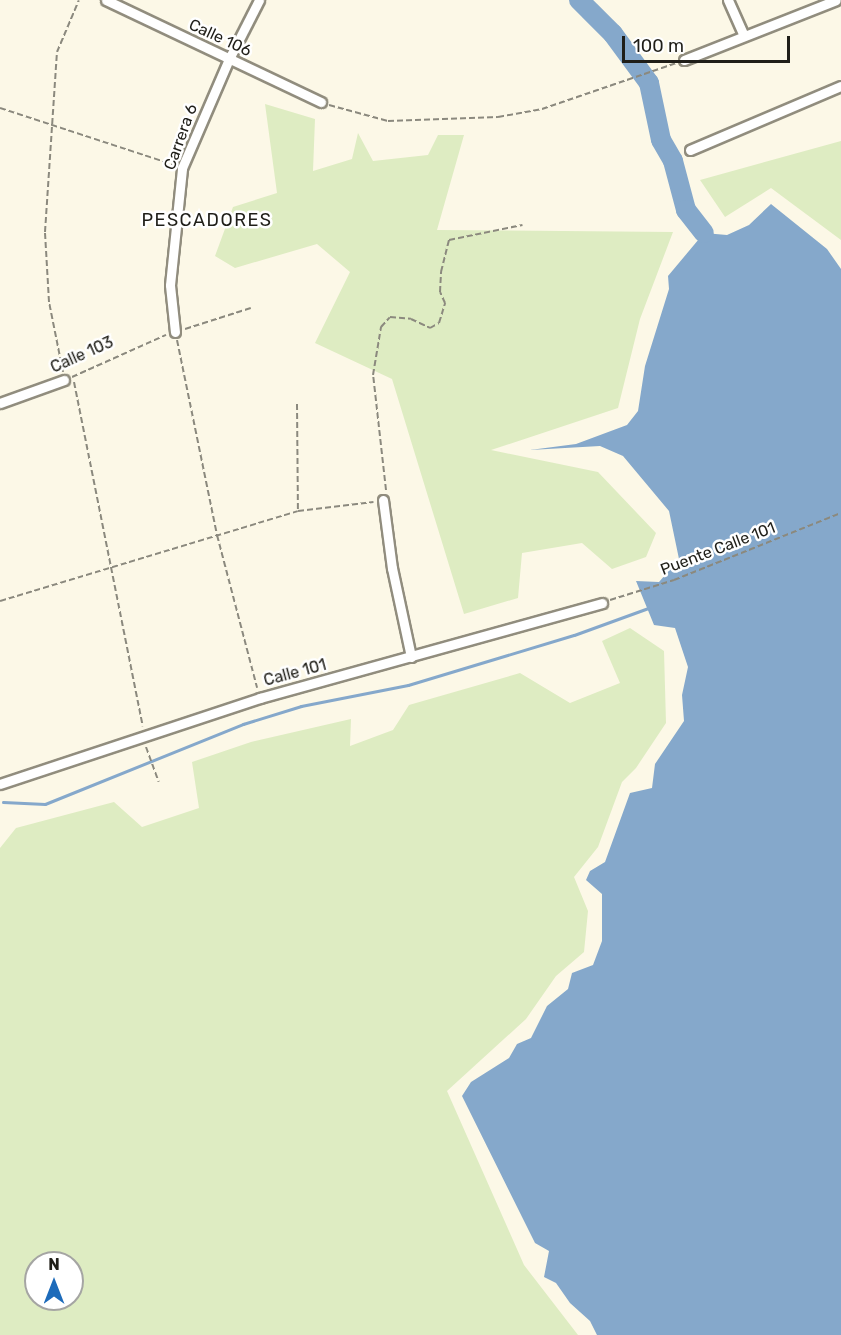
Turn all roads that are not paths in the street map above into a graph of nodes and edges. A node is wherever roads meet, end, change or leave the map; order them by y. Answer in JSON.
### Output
{"nodes":[{"id":1,"x":106,"y":0,"type":"edge"},
{"id":2,"x":259,"y":0,"type":"edge"},
{"id":3,"x":728,"y":0,"type":"edge"},
{"id":4,"x":836,"y":0,"type":"edge"},
{"id":5,"x":823,"y":2,"type":"edge"},
{"id":6,"x":744,"y":36,"type":"junction"},
{"id":7,"x":228,"y":59,"type":"junction"},
{"id":8,"x":684,"y":60,"type":"road end"},
{"id":9,"x":841,"y":86,"type":"edge"},
{"id":10,"x":321,"y":102,"type":"road end"},
{"id":11,"x":690,"y":150,"type":"dead end"},
{"id":12,"x":175,"y":332,"type":"road end"},
{"id":13,"x":68,"y":378,"type":"road end"},
{"id":14,"x":0,"y":404,"type":"edge"},
{"id":15,"x":383,"y":500,"type":"road end"},
{"id":16,"x":602,"y":603,"type":"road end"},
{"id":17,"x":411,"y":657,"type":"junction"},
{"id":18,"x":0,"y":784,"type":"edge"}],
"edges":[{"from":1,"to":7,"type":"street","name":"Calle 106"},
{"from":2,"to":7,"type":"street","name":"Carrera 6"},
{"from":3,"to":6,"type":"street"},
{"from":4,"to":5,"type":"street"},
{"from":5,"to":6,"type":"street"},
{"from":6,"to":8,"type":"street"},
{"from":7,"to":10,"type":"street","name":"Calle 106"},
{"from":7,"to":12,"type":"street","name":"Carrera 6"},
{"from":9,"to":11,"type":"street"},
{"from":13,"to":14,"type":"street","name":"Calle 103"},
{"from":15,"to":17,"type":"street"},
{"from":16,"to":17,"type":"street","name":"Calle 101"},
{"from":17,"to":18,"type":"street","name":"Calle 101"}]}
